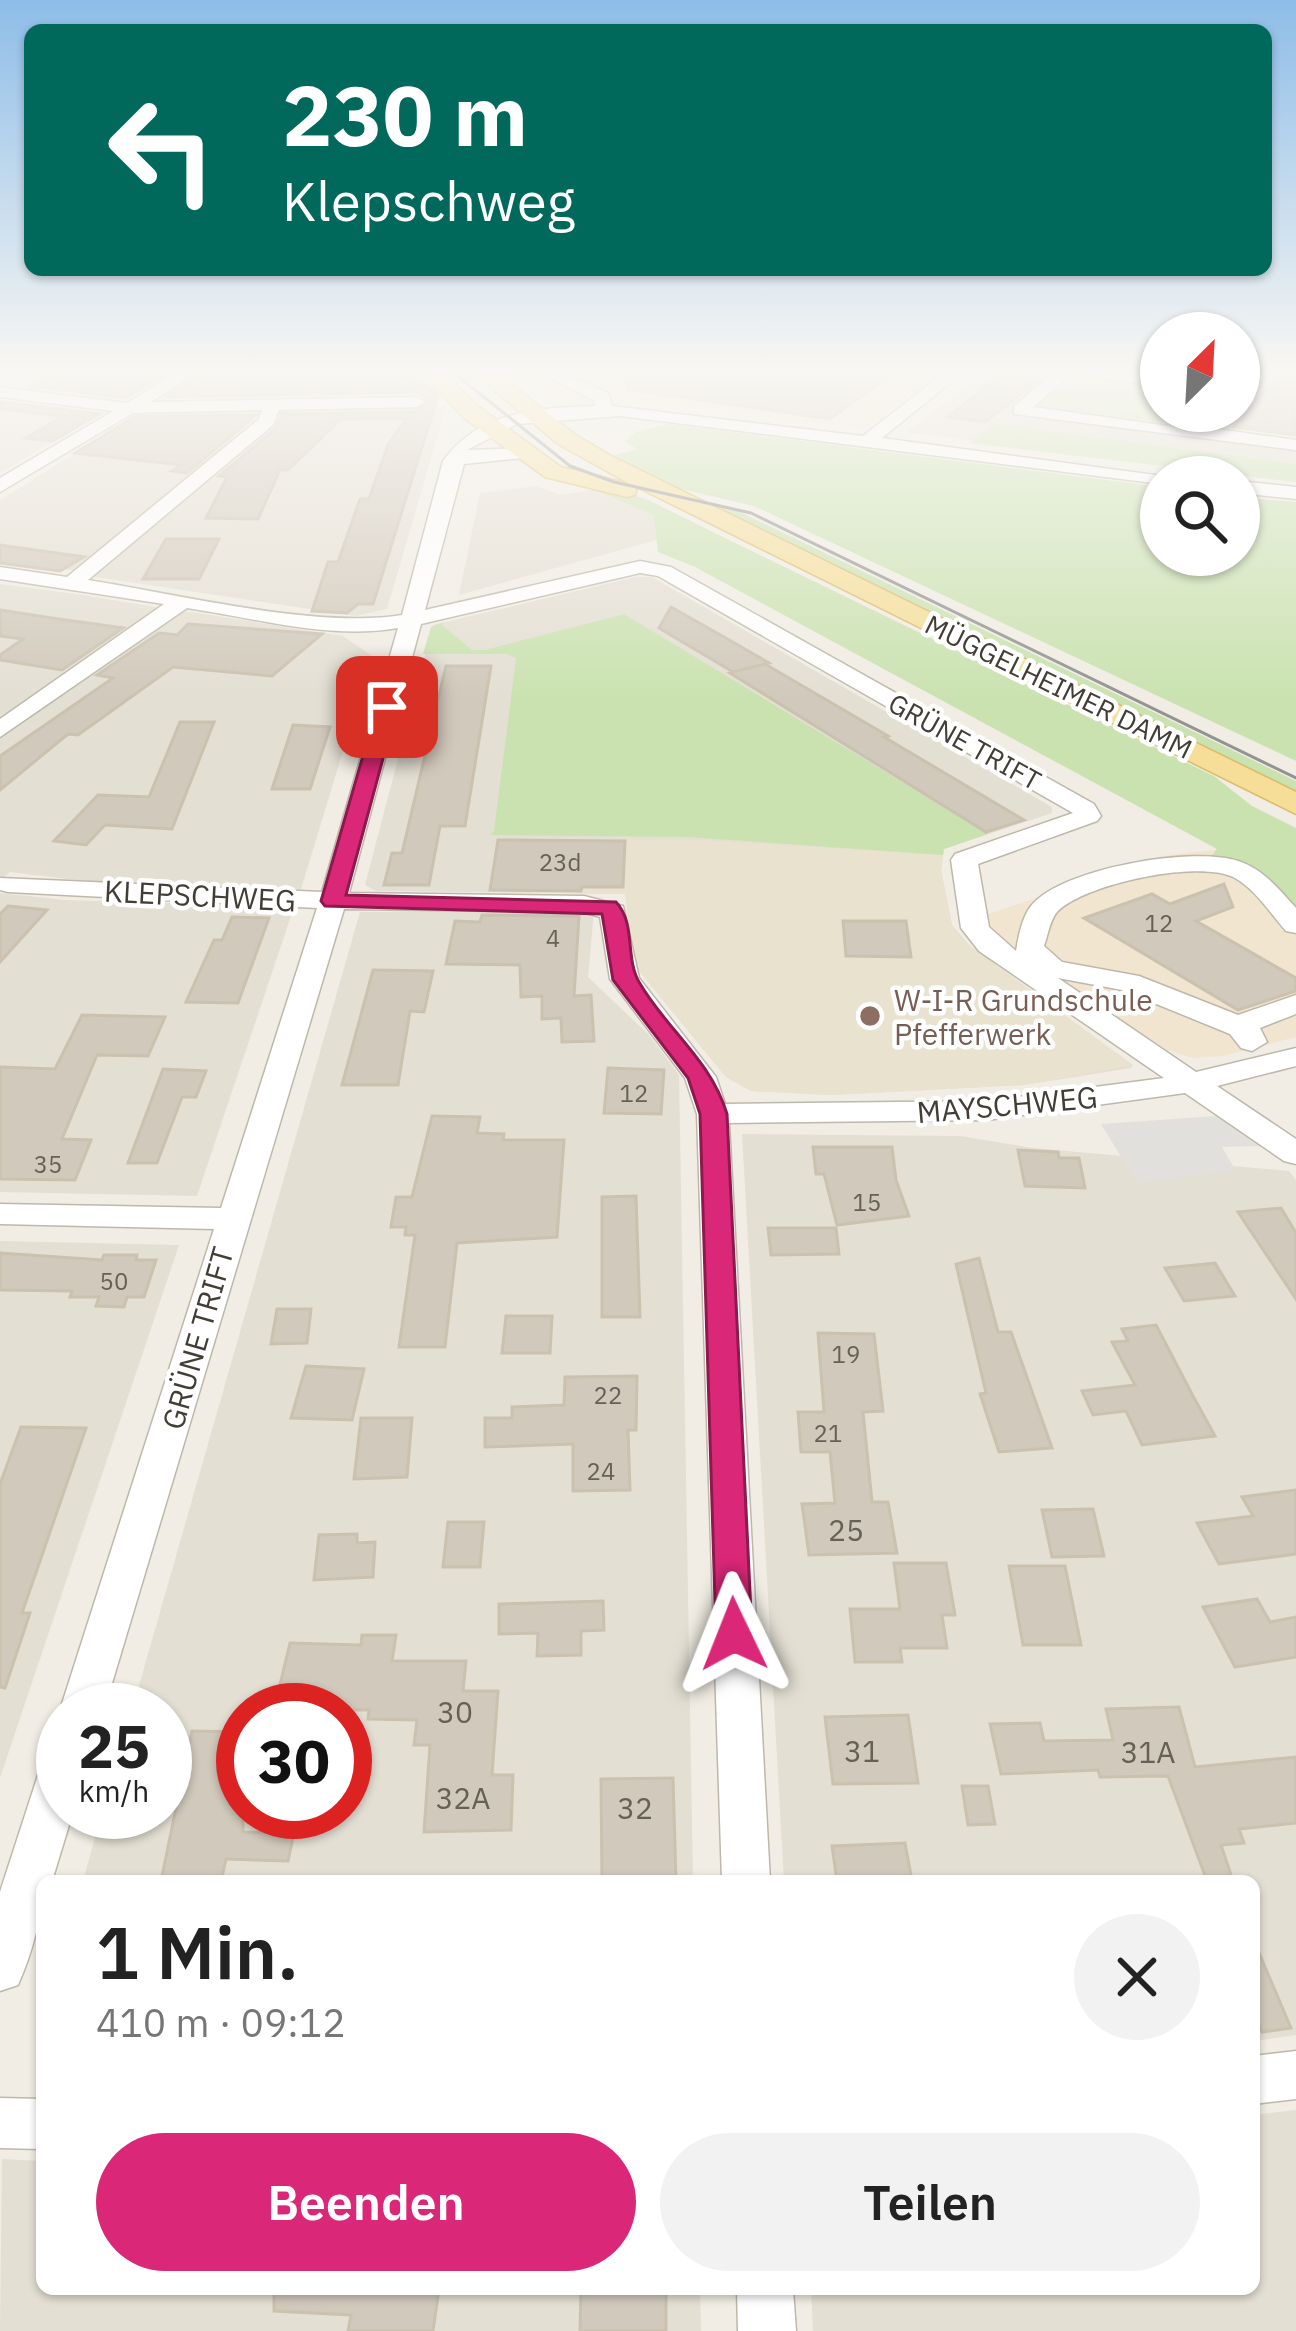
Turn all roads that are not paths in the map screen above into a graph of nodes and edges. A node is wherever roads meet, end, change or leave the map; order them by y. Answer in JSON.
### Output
{"nodes":[{"id":1,"x":195,"y":482,"type":"edge"},
{"id":2,"x":446,"y":482,"type":"edge"},
{"id":3,"x":591,"y":482,"type":"edge"},
{"id":4,"x":644,"y":482,"type":"edge"},
{"id":5,"x":1260,"y":490,"type":"edge"},
{"id":6,"x":1296,"y":493,"type":"edge"},
{"id":7,"x":822,"y":569,"type":"junction"},
{"id":8,"x":0,"y":573,"type":"edge"},
{"id":9,"x":71,"y":584,"type":"junction"},
{"id":10,"x":184,"y":601,"type":"junction"},
{"id":11,"x":410,"y":620,"type":"junction"},
{"id":12,"x":0,"y":730,"type":"edge"},
{"id":13,"x":1296,"y":804,"type":"edge"},
{"id":14,"x":8,"y":884,"type":"dead end"},
{"id":15,"x":333,"y":901,"type":"junction"},
{"id":16,"x":1296,"y":926,"type":"edge"},
{"id":17,"x":1296,"y":1004,"type":"edge"},
{"id":18,"x":1245,"y":1029,"type":"junction"},
{"id":19,"x":1286,"y":1059,"type":"edge"},
{"id":20,"x":1185,"y":1082,"type":"junction"},
{"id":21,"x":713,"y":1114,"type":"junction"},
{"id":22,"x":1296,"y":1154,"type":"edge"},
{"id":23,"x":0,"y":1214,"type":"edge"},
{"id":24,"x":232,"y":1219,"type":"junction"},
{"id":25,"x":90,"y":1683,"type":"edge"},
{"id":26,"x":41,"y":1839,"type":"edge"},
{"id":27,"x":746,"y":1875,"type":"edge"},
{"id":28,"x":0,"y":1969,"type":"edge"},
{"id":29,"x":1296,"y":2075,"type":"edge"},
{"id":30,"x":1260,"y":2079,"type":"edge"},
{"id":31,"x":0,"y":2123,"type":"edge"},
{"id":32,"x":36,"y":2124,"type":"edge"},
{"id":33,"x":765,"y":2295,"type":"edge"},
{"id":34,"x":767,"y":2331,"type":"edge"}],
"edges":[{"from":1,"to":9,"type":"street"},
{"from":2,"to":11,"type":"street","name":"GRÜNE TRIFT"},
{"from":3,"to":7,"type":"main road","name":"MÜGGELHEIMER DAMM"},
{"from":4,"to":7,"type":"main road","name":"MÜGGELHEIMER DAMM"},
{"from":5,"to":6,"type":"street"},
{"from":7,"to":13,"type":"main road","name":"MÜGGELHEIMER DAMM"},
{"from":8,"to":9,"type":"street"},
{"from":9,"to":10,"type":"street"},
{"from":10,"to":11,"type":"street"},
{"from":10,"to":12,"type":"street"},
{"from":11,"to":15,"type":"street","name":"GRÜNE TRIFT"},
{"from":11,"to":20,"type":"street","name":"GRÜNE TRIFT"},
{"from":14,"to":15,"type":"street","name":"KLEPSCHWEG"},
{"from":15,"to":21,"type":"street","name":"KLEPSCHWEG"},
{"from":15,"to":24,"type":"street","name":"GRÜNE TRIFT"},
{"from":16,"to":18,"type":"street"},
{"from":17,"to":18,"type":"street"},
{"from":18,"to":19,"type":"street"},
{"from":19,"to":20,"type":"street","name":"MAYSCHWEG"},
{"from":20,"to":21,"type":"street","name":"MAYSCHWEG"},
{"from":20,"to":22,"type":"street"},
{"from":21,"to":27,"type":"street"},
{"from":23,"to":24,"type":"street"},
{"from":24,"to":25,"type":"street","name":"GRÜNE TRIFT"},
{"from":26,"to":28,"type":"street"},
{"from":29,"to":30,"type":"street"},
{"from":31,"to":32,"type":"street"},
{"from":33,"to":34,"type":"street"}]}
